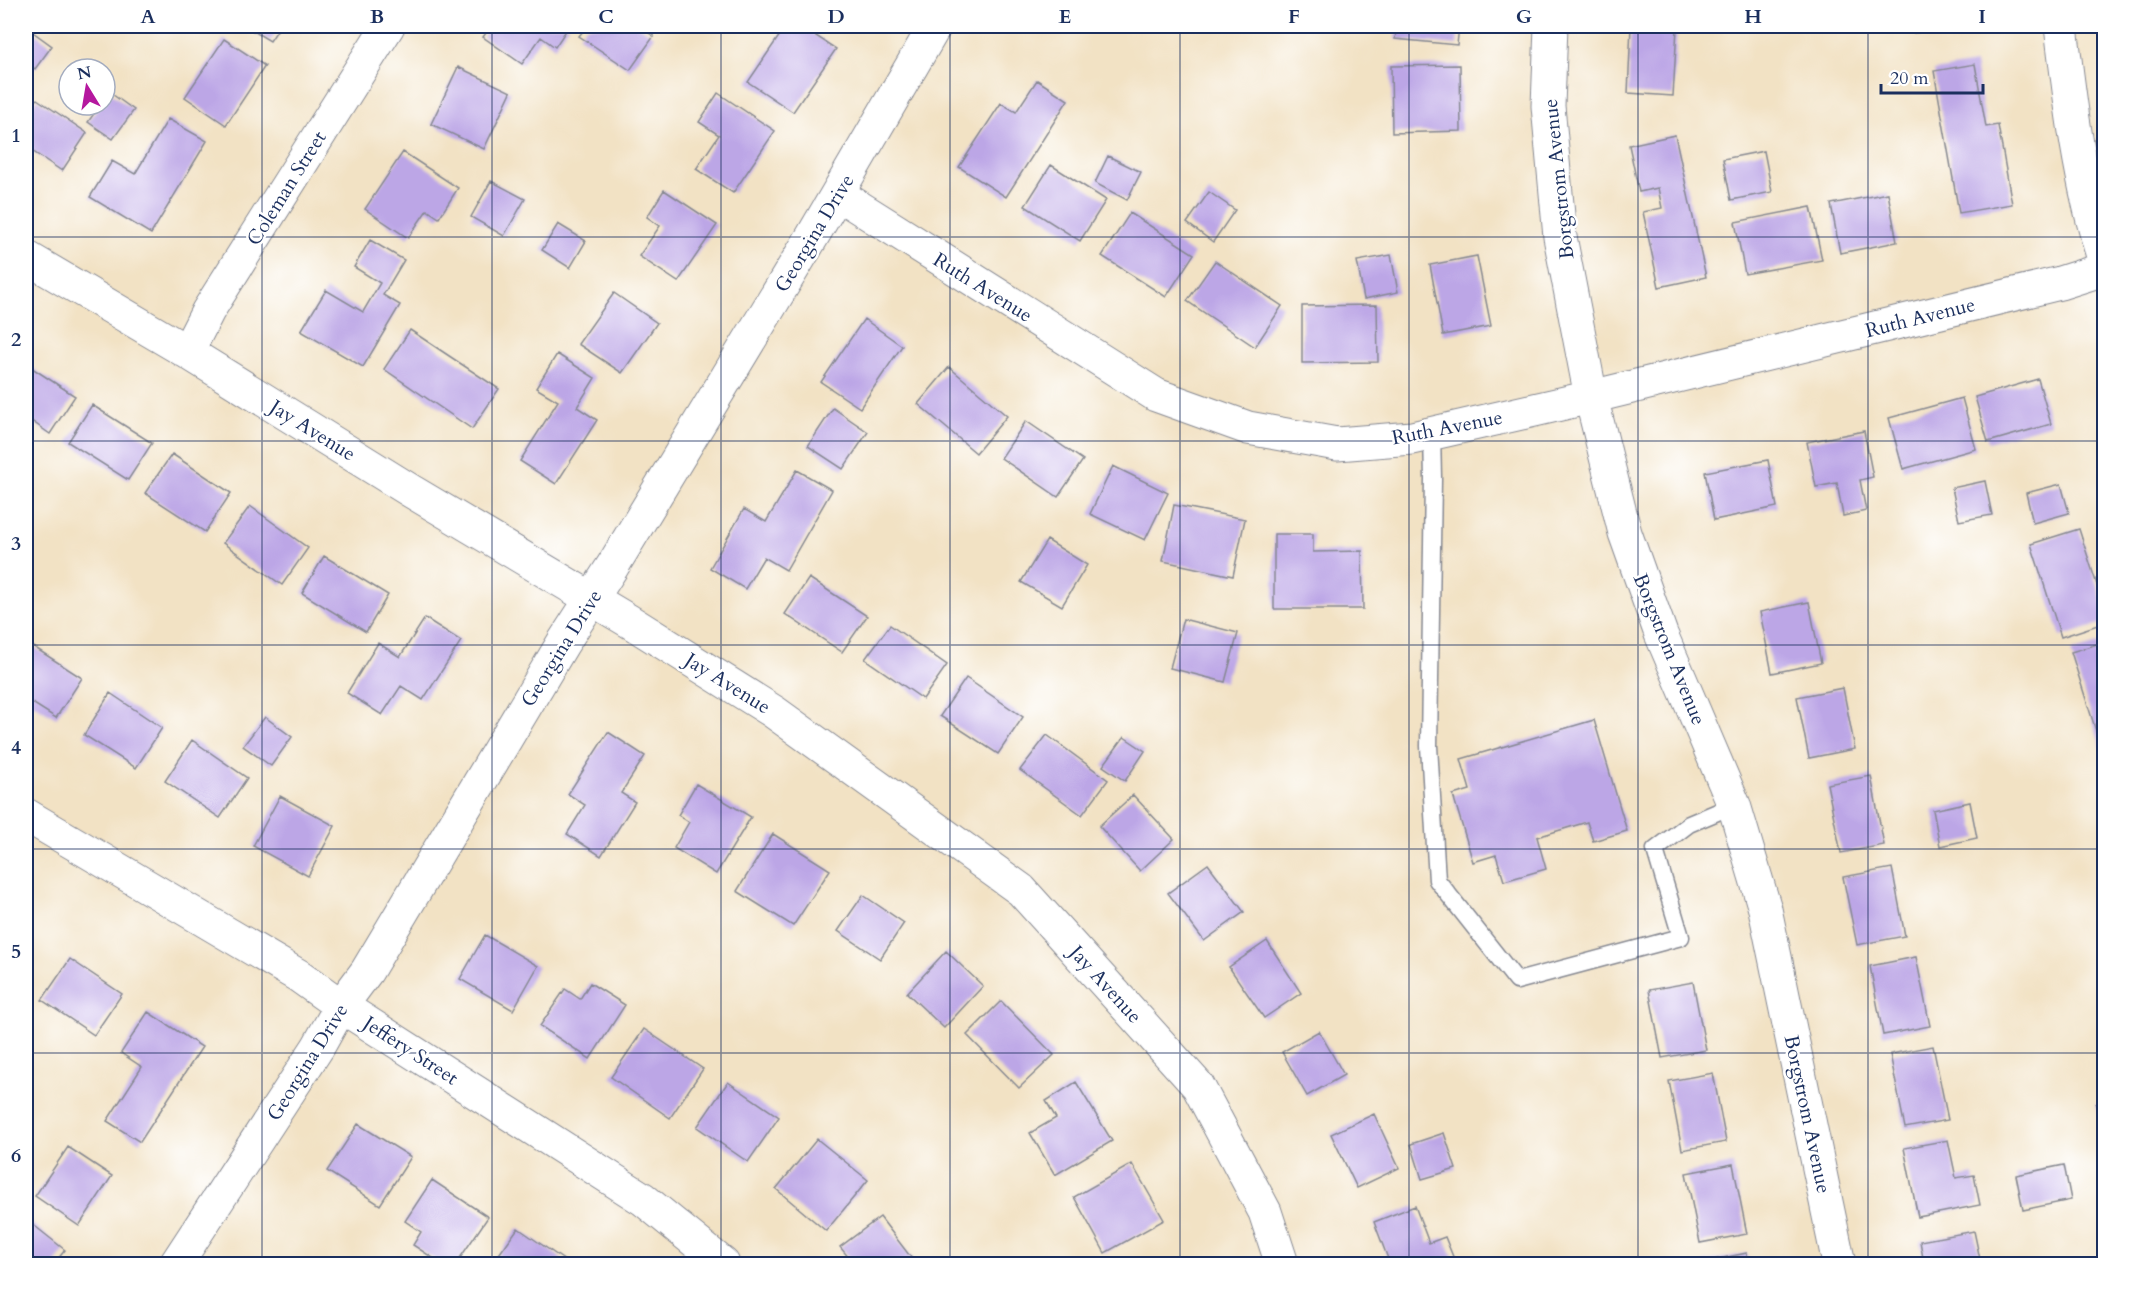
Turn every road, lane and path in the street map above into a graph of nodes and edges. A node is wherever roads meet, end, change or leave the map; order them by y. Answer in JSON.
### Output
{"nodes":[{"id":1,"x":388,"y":26,"type":"edge"},
{"id":2,"x":935,"y":26,"type":"edge"},
{"id":3,"x":1551,"y":26,"type":"edge"},
{"id":4,"x":2061,"y":26,"type":"edge"},
{"id":5,"x":837,"y":194,"type":"junction"},
{"id":6,"x":26,"y":257,"type":"edge"},
{"id":7,"x":2104,"y":259,"type":"edge"},
{"id":8,"x":2104,"y":269,"type":"edge"},
{"id":9,"x":187,"y":352,"type":"junction"},
{"id":10,"x":1591,"y":397,"type":"junction"},
{"id":11,"x":1432,"y":433,"type":"junction"},
{"id":12,"x":591,"y":599,"type":"junction"},
{"id":13,"x":1734,"y":805,"type":"junction"},
{"id":14,"x":26,"y":815,"type":"edge"},
{"id":15,"x":341,"y":1006,"type":"junction"},
{"id":16,"x":176,"y":1264,"type":"edge"},
{"id":17,"x":723,"y":1264,"type":"edge"},
{"id":18,"x":1282,"y":1264,"type":"edge"},
{"id":19,"x":1839,"y":1264,"type":"edge"}],
"edges":[{"from":1,"to":9,"type":"street","name":"Coleman Street"},
{"from":2,"to":5,"type":"street","name":"Georgina Drive"},
{"from":3,"to":10,"type":"street","name":"Borgstrom Avenue"},
{"from":4,"to":7,"type":"street"},
{"from":5,"to":11,"type":"street","name":"Ruth Avenue"},
{"from":5,"to":12,"type":"street","name":"Georgina Drive"},
{"from":6,"to":9,"type":"street","name":"Jay Avenue"},
{"from":8,"to":10,"type":"street","name":"Ruth Avenue"},
{"from":9,"to":12,"type":"street","name":"Jay Avenue"},
{"from":10,"to":11,"type":"street","name":"Ruth Avenue"},
{"from":10,"to":13,"type":"street","name":"Borgstrom Avenue"},
{"from":11,"to":13,"type":"lane"},
{"from":12,"to":15,"type":"street","name":"Georgina Drive"},
{"from":12,"to":18,"type":"street","name":"Jay Avenue"},
{"from":13,"to":19,"type":"street","name":"Borgstrom Avenue"},
{"from":14,"to":15,"type":"street","name":"Jeffery Street"},
{"from":15,"to":16,"type":"street","name":"Georgina Drive"},
{"from":15,"to":17,"type":"street","name":"Jeffery Street"}]}
